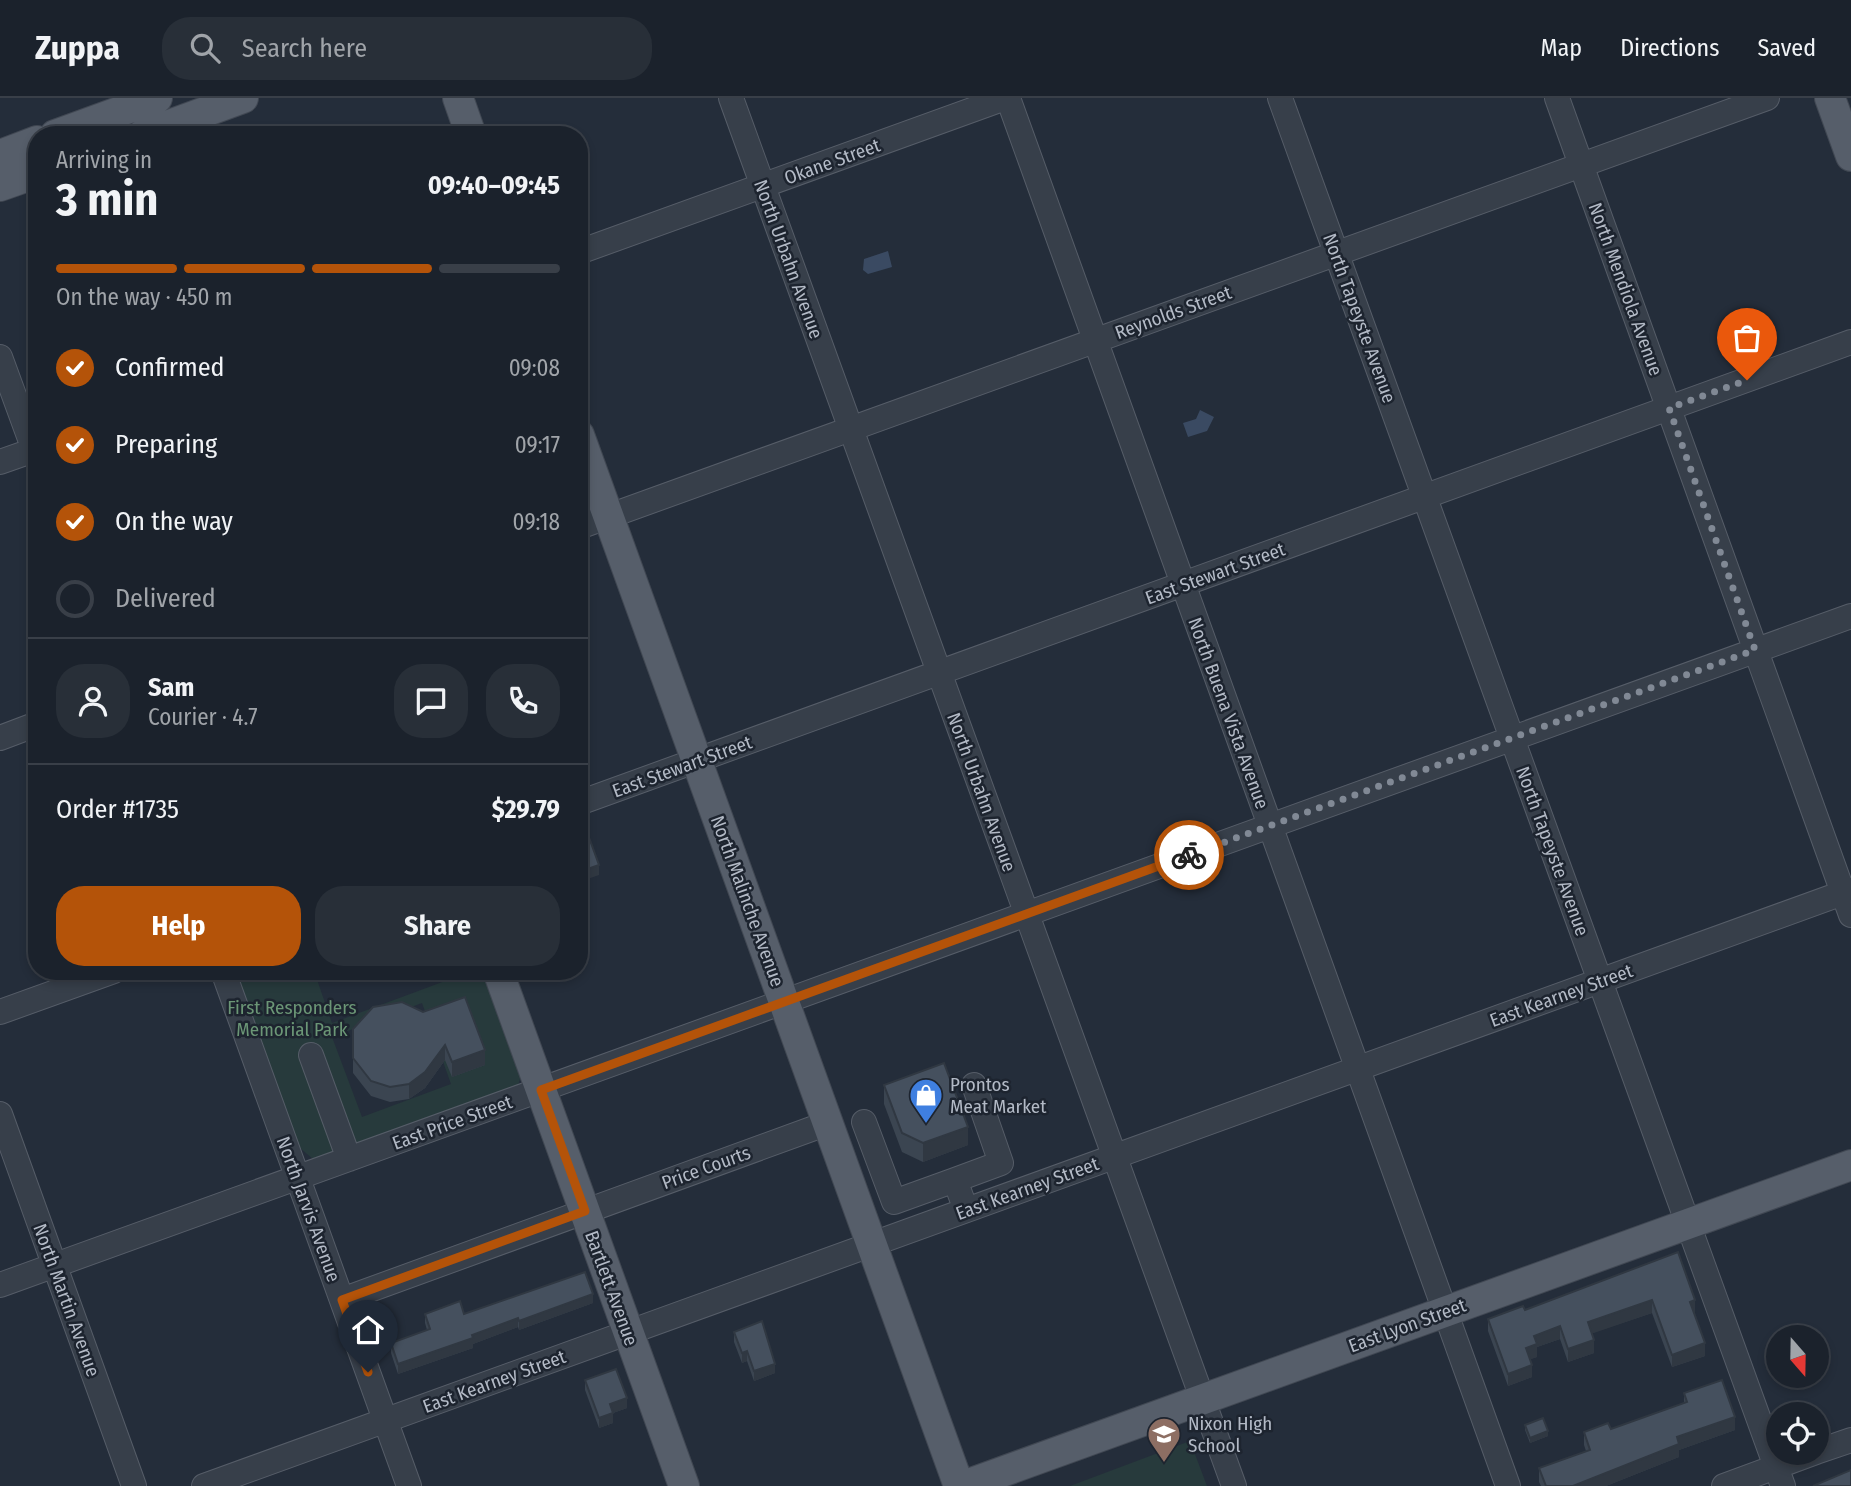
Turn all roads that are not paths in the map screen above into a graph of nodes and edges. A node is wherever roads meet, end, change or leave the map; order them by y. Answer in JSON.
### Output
{"nodes":[{"id":1,"x":157,"y":98,"type":"edge"},
{"id":2,"x":243,"y":98,"type":"edge"},
{"id":3,"x":458,"y":98,"type":"edge"},
{"id":4,"x":731,"y":98,"type":"edge"},
{"id":5,"x":1006,"y":98,"type":"edge"},
{"id":6,"x":1280,"y":98,"type":"edge"},
{"id":7,"x":1557,"y":98,"type":"edge"},
{"id":8,"x":1767,"y":98,"type":"edge"},
{"id":9,"x":1830,"y":98,"type":"edge"},
{"id":10,"x":189,"y":117,"type":"edge"},
{"id":11,"x":80,"y":126,"type":"edge"},
{"id":12,"x":166,"y":126,"type":"edge"},
{"id":13,"x":468,"y":126,"type":"edge"},
{"id":14,"x":28,"y":144,"type":"edge"},
{"id":15,"x":0,"y":155,"type":"edge"},
{"id":16,"x":1851,"y":156,"type":"edge"},
{"id":17,"x":1581,"y":165,"type":"junction"},
{"id":18,"x":28,"y":176,"type":"edge"},
{"id":19,"x":0,"y":186,"type":"edge"},
{"id":20,"x":762,"y":186,"type":"junction"},
{"id":21,"x":588,"y":249,"type":"edge"},
{"id":22,"x":1336,"y":254,"type":"junction"},
{"id":23,"x":1095,"y":341,"type":"junction"},
{"id":24,"x":1851,"y":342,"type":"edge"},
{"id":25,"x":0,"y":357,"type":"edge"},
{"id":26,"x":1669,"y":408,"type":"junction"},
{"id":27,"x":851,"y":429,"type":"junction"},
{"id":28,"x":28,"y":431,"type":"edge"},
{"id":29,"x":28,"y":454,"type":"edge"},
{"id":30,"x":588,"y":459,"type":"edge"},
{"id":31,"x":0,"y":462,"type":"edge"},
{"id":32,"x":1424,"y":497,"type":"junction"},
{"id":33,"x":609,"y":516,"type":"junction"},
{"id":34,"x":588,"y":524,"type":"edge"},
{"id":35,"x":1183,"y":584,"type":"junction"},
{"id":36,"x":1851,"y":616,"type":"edge"},
{"id":37,"x":1755,"y":650,"type":"junction"},
{"id":38,"x":939,"y":673,"type":"junction"},
{"id":39,"x":28,"y":727,"type":"edge"},
{"id":40,"x":0,"y":738,"type":"edge"},
{"id":41,"x":1512,"y":738,"type":"junction"},
{"id":42,"x":697,"y":760,"type":"junction"},
{"id":43,"x":588,"y":800,"type":"edge"},
{"id":44,"x":1270,"y":826,"type":"junction"},
{"id":45,"x":1848,"y":899,"type":"edge"},
{"id":46,"x":1027,"y":914,"type":"junction"},
{"id":47,"x":90,"y":980,"type":"edge"},
{"id":48,"x":226,"y":980,"type":"edge"},
{"id":49,"x":501,"y":980,"type":"edge"},
{"id":50,"x":1600,"y":981,"type":"junction"},
{"id":51,"x":784,"y":1002,"type":"junction"},
{"id":52,"x":0,"y":1013,"type":"edge"},
{"id":53,"x":311,"y":1055,"type":"dead end"},
{"id":54,"x":1357,"y":1069,"type":"junction"},
{"id":55,"x":974,"y":1085,"type":"dead end"},
{"id":56,"x":541,"y":1090,"type":"junction"},
{"id":57,"x":0,"y":1114,"type":"edge"},
{"id":58,"x":864,"y":1122,"type":"dead end"},
{"id":59,"x":828,"y":1123,"type":"junction"},
{"id":60,"x":877,"y":1157,"type":"junction"},
{"id":61,"x":1115,"y":1157,"type":"junction"},
{"id":62,"x":349,"y":1159,"type":"junction"},
{"id":63,"x":1001,"y":1163,"type":"junction"},
{"id":64,"x":1851,"y":1165,"type":"edge"},
{"id":65,"x":844,"y":1168,"type":"junction"},
{"id":66,"x":298,"y":1178,"type":"junction"},
{"id":67,"x":955,"y":1180,"type":"junction"},
{"id":68,"x":1013,"y":1193,"type":"junction"},
{"id":69,"x":966,"y":1210,"type":"junction"},
{"id":70,"x":585,"y":1211,"type":"junction"},
{"id":71,"x":1688,"y":1224,"type":"junction"},
{"id":72,"x":871,"y":1244,"type":"junction"},
{"id":73,"x":55,"y":1265,"type":"junction"},
{"id":74,"x":0,"y":1285,"type":"edge"},
{"id":75,"x":342,"y":1300,"type":"junction"},
{"id":76,"x":1446,"y":1312,"type":"junction"},
{"id":77,"x":628,"y":1332,"type":"junction"},
{"id":78,"x":1203,"y":1399,"type":"junction"},
{"id":79,"x":385,"y":1420,"type":"junction"},
{"id":80,"x":1851,"y":1440,"type":"edge"},
{"id":81,"x":1829,"y":1448,"type":"edge"},
{"id":82,"x":1796,"y":1465,"type":"edge"},
{"id":83,"x":1779,"y":1476,"type":"edge"},
{"id":84,"x":134,"y":1486,"type":"edge"},
{"id":85,"x":204,"y":1486,"type":"edge"},
{"id":86,"x":409,"y":1486,"type":"edge"},
{"id":87,"x":684,"y":1486,"type":"edge"},
{"id":88,"x":961,"y":1486,"type":"edge"},
{"id":89,"x":1234,"y":1486,"type":"edge"},
{"id":90,"x":1508,"y":1486,"type":"edge"},
{"id":91,"x":1724,"y":1486,"type":"edge"}],
"edges":[{"from":1,"to":11,"type":"main road"},
{"from":2,"to":10,"type":"main road"},
{"from":3,"to":13,"type":"main road"},
{"from":4,"to":20,"type":"street","name":"North Urbahn Avenue"},
{"from":5,"to":20,"type":"street","name":"Okane Street"},
{"from":5,"to":23,"type":"street","name":"North Buena Vista Avenue"},
{"from":6,"to":22,"type":"street","name":"North Tapeyste Avenue"},
{"from":7,"to":17,"type":"street","name":"North Mendiola Avenue"},
{"from":8,"to":17,"type":"street","name":"Reynolds Street"},
{"from":9,"to":16,"type":"main road"},
{"from":10,"to":12,"type":"main road"},
{"from":14,"to":15,"type":"main road"},
{"from":17,"to":22,"type":"street","name":"Reynolds Street"},
{"from":17,"to":26,"type":"street","name":"North Mendiola Avenue"},
{"from":18,"to":19,"type":"main road"},
{"from":20,"to":21,"type":"street","name":"Okane Street"},
{"from":20,"to":27,"type":"street","name":"North Urbahn Avenue"},
{"from":22,"to":23,"type":"street","name":"Reynolds Street"},
{"from":22,"to":32,"type":"street","name":"North Tapeyste Avenue"},
{"from":23,"to":27,"type":"street","name":"Reynolds Street"},
{"from":23,"to":35,"type":"street","name":"North Buena Vista Avenue"},
{"from":24,"to":26,"type":"street","name":"East Stewart Street"},
{"from":25,"to":28,"type":"street"},
{"from":26,"to":32,"type":"street","name":"East Stewart Street"},
{"from":26,"to":37,"type":"street","name":"North Mendiola Avenue"},
{"from":27,"to":33,"type":"street","name":"Reynolds Street"},
{"from":27,"to":38,"type":"street","name":"North Urbahn Avenue"},
{"from":29,"to":31,"type":"street"},
{"from":30,"to":33,"type":"main road","name":"North Malinche Avenue"},
{"from":32,"to":35,"type":"street","name":"East Stewart Street"},
{"from":32,"to":41,"type":"street","name":"North Tapeyste Avenue"},
{"from":33,"to":34,"type":"street","name":"Reynolds Street"},
{"from":33,"to":42,"type":"main road","name":"North Malinche Avenue"},
{"from":35,"to":38,"type":"street","name":"East Stewart Street"},
{"from":35,"to":44,"type":"street","name":"North Buena Vista Avenue"},
{"from":36,"to":37,"type":"street","name":"East Price Street"},
{"from":37,"to":41,"type":"street","name":"East Price Street"},
{"from":37,"to":45,"type":"street","name":"North Mendiola Avenue"},
{"from":38,"to":42,"type":"street","name":"East Stewart Street"},
{"from":38,"to":46,"type":"street","name":"North Urbahn Avenue"},
{"from":39,"to":40,"type":"street"},
{"from":41,"to":44,"type":"street","name":"East Price Street"},
{"from":41,"to":50,"type":"street","name":"North Tapeyste Avenue"},
{"from":42,"to":43,"type":"street","name":"East Stewart Street"},
{"from":42,"to":51,"type":"main road","name":"North Malinche Avenue"},
{"from":44,"to":46,"type":"street","name":"East Price Street"},
{"from":44,"to":54,"type":"street","name":"North Buena Vista Avenue"},
{"from":45,"to":50,"type":"street","name":"East Kearney Street"},
{"from":46,"to":51,"type":"street","name":"East Price Street"},
{"from":46,"to":61,"type":"street","name":"North Urbahn Avenue"},
{"from":47,"to":52,"type":"street"},
{"from":48,"to":66,"type":"street","name":"North Jarvis Avenue"},
{"from":49,"to":56,"type":"main road","name":"Bartlett Avenue"},
{"from":50,"to":54,"type":"street","name":"East Kearney Street"},
{"from":50,"to":71,"type":"street","name":"North Tapeyste Avenue"},
{"from":51,"to":56,"type":"street","name":"East Price Street"},
{"from":51,"to":59,"type":"main road","name":"North Malinche Avenue"},
{"from":53,"to":62,"type":"street"},
{"from":54,"to":61,"type":"street","name":"East Kearney Street"},
{"from":54,"to":76,"type":"street","name":"North Buena Vista Avenue"},
{"from":55,"to":63,"type":"street"},
{"from":56,"to":62,"type":"street","name":"East Price Street"},
{"from":56,"to":70,"type":"main road","name":"Bartlett Avenue"},
{"from":57,"to":73,"type":"street","name":"North Martin Avenue"},
{"from":58,"to":60,"type":"street"},
{"from":59,"to":65,"type":"main road","name":"North Malinche Avenue"},
{"from":59,"to":70,"type":"street","name":"Price Courts"},
{"from":60,"to":65,"type":"street"},
{"from":60,"to":67,"type":"street"},
{"from":61,"to":68,"type":"street","name":"East Kearney Street"},
{"from":61,"to":78,"type":"street","name":"North Urbahn Avenue"},
{"from":62,"to":66,"type":"street","name":"East Price Street"},
{"from":63,"to":67,"type":"street"},
{"from":63,"to":68,"type":"street"},
{"from":64,"to":71,"type":"main road","name":"East Lyon Street"},
{"from":65,"to":72,"type":"main road","name":"North Malinche Avenue"},
{"from":66,"to":73,"type":"street","name":"East Price Street"},
{"from":66,"to":75,"type":"street","name":"North Jarvis Avenue"},
{"from":67,"to":69,"type":"street"},
{"from":68,"to":69,"type":"street","name":"East Kearney Street"},
{"from":69,"to":72,"type":"street","name":"East Kearney Street"},
{"from":70,"to":75,"type":"street","name":"Price Courts"},
{"from":70,"to":77,"type":"main road","name":"Bartlett Avenue"},
{"from":71,"to":76,"type":"main road","name":"East Lyon Street"},
{"from":71,"to":83,"type":"street","name":"North Tapeyste Avenue"},
{"from":72,"to":77,"type":"street","name":"East Kearney Street"},
{"from":72,"to":88,"type":"main road","name":"North Malinche Avenue"},
{"from":73,"to":74,"type":"street","name":"East Price Street"},
{"from":73,"to":84,"type":"street","name":"North Martin Avenue"},
{"from":75,"to":79,"type":"street","name":"North Jarvis Avenue"},
{"from":76,"to":78,"type":"main road","name":"East Lyon Street"},
{"from":76,"to":90,"type":"street","name":"North Buena Vista Avenue"},
{"from":77,"to":79,"type":"street","name":"East Kearney Street"},
{"from":77,"to":87,"type":"main road","name":"Bartlett Avenue"},
{"from":78,"to":88,"type":"main road","name":"East Lyon Street"},
{"from":78,"to":89,"type":"street","name":"North Urbahn Avenue"},
{"from":79,"to":85,"type":"street","name":"East Kearney Street"},
{"from":79,"to":86,"type":"street","name":"North Jarvis Avenue"},
{"from":80,"to":81,"type":"street"},
{"from":82,"to":83,"type":"street"},
{"from":83,"to":91,"type":"street"}]}
